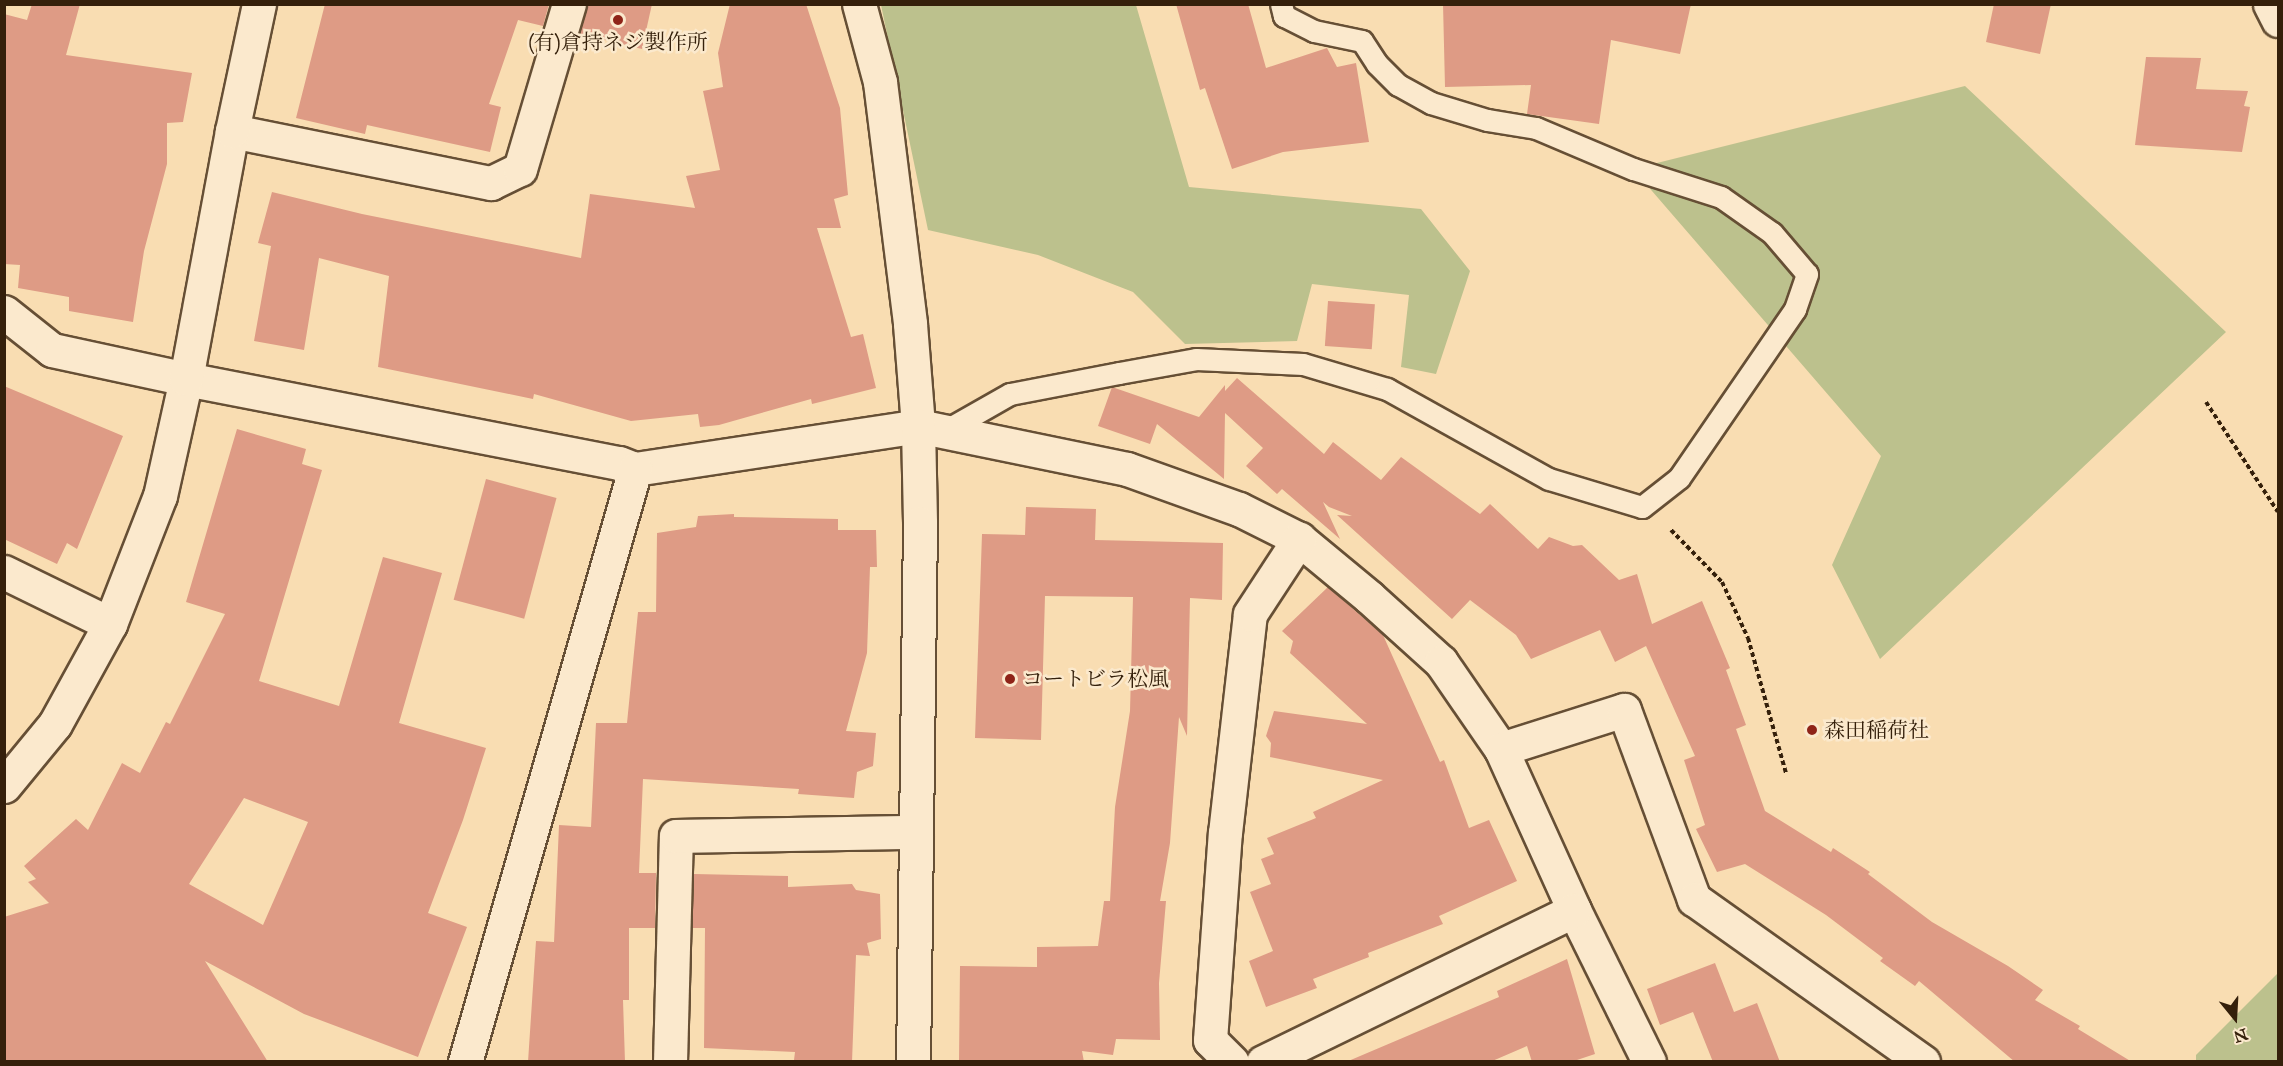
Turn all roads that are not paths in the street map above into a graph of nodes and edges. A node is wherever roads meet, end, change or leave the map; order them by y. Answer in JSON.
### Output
{"nodes":[{"id":1,"x":569,"y":4,"type":"edge"},
{"id":2,"x":860,"y":4,"type":"edge"},
{"id":3,"x":1281,"y":4,"type":"edge"},
{"id":4,"x":2270,"y":4,"type":"edge"},
{"id":5,"x":255,"y":6,"type":"edge"},
{"id":6,"x":2278,"y":20,"type":"edge"},
{"id":7,"x":232,"y":131,"type":"junction"},
{"id":8,"x":4,"y":312,"type":"edge"},
{"id":9,"x":186,"y":380,"type":"junction"},
{"id":10,"x":930,"y":429,"type":"junction"},
{"id":11,"x":635,"y":469,"type":"junction"},
{"id":12,"x":1299,"y":539,"type":"junction"},
{"id":13,"x":4,"y":572,"type":"edge"},
{"id":14,"x":110,"y":624,"type":"junction"},
{"id":15,"x":1501,"y":749,"type":"junction"},
{"id":16,"x":4,"y":786,"type":"edge"},
{"id":17,"x":916,"y":832,"type":"junction"},
{"id":18,"x":1574,"y":910,"type":"junction"},
{"id":19,"x":465,"y":1062,"type":"edge"},
{"id":20,"x":670,"y":1062,"type":"edge"},
{"id":21,"x":913,"y":1062,"type":"edge"},
{"id":22,"x":1232,"y":1062,"type":"edge"},
{"id":23,"x":1263,"y":1062,"type":"edge"},
{"id":24,"x":1648,"y":1062,"type":"edge"},
{"id":25,"x":1923,"y":1062,"type":"edge"}],
"edges":[{"from":1,"to":7,"type":"street"},
{"from":2,"to":10,"type":"street"},
{"from":3,"to":10,"type":"lane"},
{"from":4,"to":6,"type":"street"},
{"from":5,"to":7,"type":"street"},
{"from":7,"to":9,"type":"street"},
{"from":8,"to":9,"type":"street"},
{"from":9,"to":11,"type":"street"},
{"from":9,"to":14,"type":"street"},
{"from":10,"to":11,"type":"street"},
{"from":10,"to":12,"type":"street"},
{"from":10,"to":17,"type":"street"},
{"from":11,"to":19,"type":"street"},
{"from":12,"to":15,"type":"street"},
{"from":12,"to":22,"type":"street"},
{"from":13,"to":14,"type":"street"},
{"from":14,"to":16,"type":"street"},
{"from":15,"to":18,"type":"street"},
{"from":15,"to":25,"type":"street"},
{"from":17,"to":20,"type":"street"},
{"from":17,"to":21,"type":"street"},
{"from":18,"to":23,"type":"street"},
{"from":18,"to":24,"type":"street"}]}
